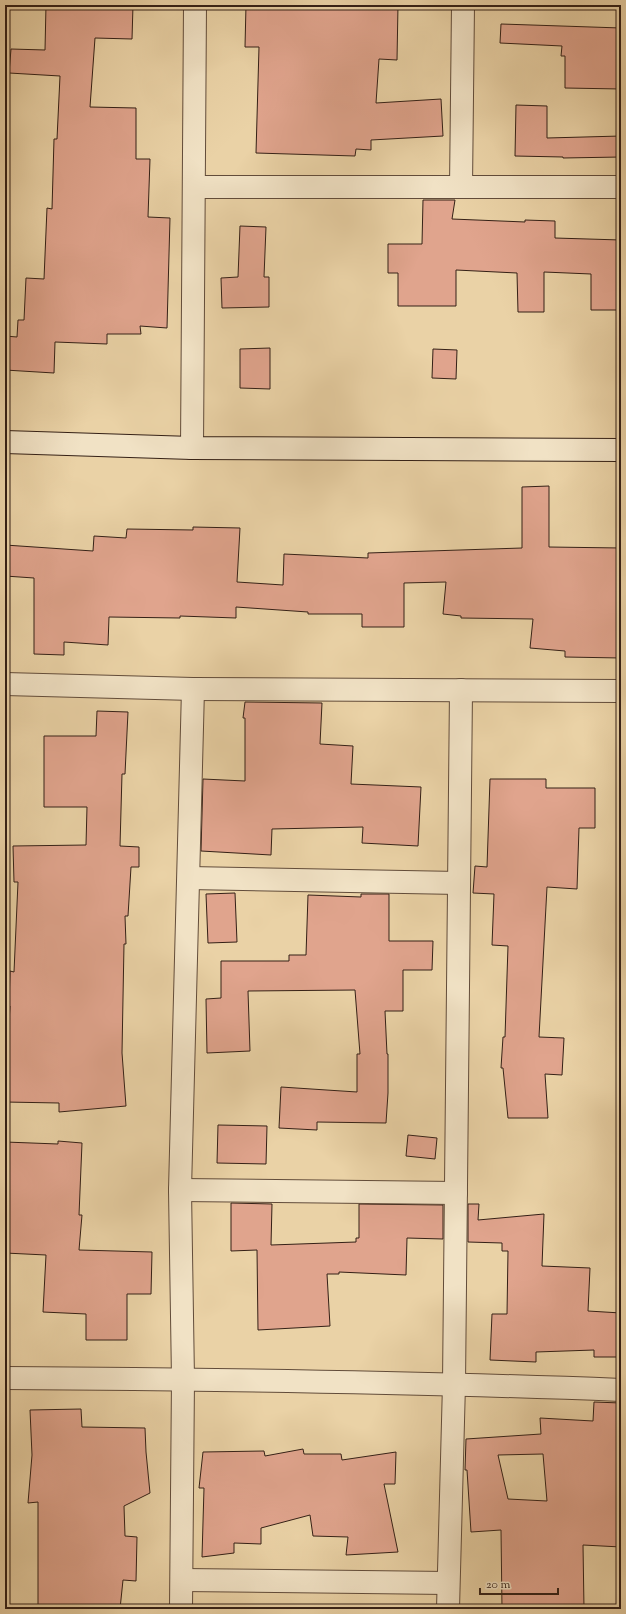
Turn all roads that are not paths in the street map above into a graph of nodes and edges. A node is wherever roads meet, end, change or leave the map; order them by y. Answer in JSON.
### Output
{"nodes":[{"id":1,"x":195,"y":5,"type":"edge"},
{"id":2,"x":463,"y":5,"type":"edge"},
{"id":3,"x":194,"y":187,"type":"junction"},
{"id":4,"x":461,"y":187,"type":"junction"},
{"id":5,"x":621,"y":187,"type":"edge"},
{"id":6,"x":5,"y":442,"type":"edge"},
{"id":7,"x":192,"y":448,"type":"junction"},
{"id":8,"x":621,"y":450,"type":"edge"},
{"id":9,"x":5,"y":684,"type":"edge"},
{"id":10,"x":193,"y":689,"type":"junction"},
{"id":11,"x":461,"y":690,"type":"junction"},
{"id":12,"x":621,"y":691,"type":"edge"},
{"id":13,"x":189,"y":878,"type":"junction"},
{"id":14,"x":459,"y":883,"type":"junction"},
{"id":15,"x":180,"y":1190,"type":"junction"},
{"id":16,"x":456,"y":1193,"type":"junction"},
{"id":17,"x":5,"y":1378,"type":"edge"},
{"id":18,"x":183,"y":1379,"type":"junction"},
{"id":19,"x":454,"y":1384,"type":"junction"},
{"id":20,"x":621,"y":1390,"type":"edge"},
{"id":21,"x":182,"y":1580,"type":"junction"},
{"id":22,"x":448,"y":1583,"type":"junction"},
{"id":23,"x":181,"y":1609,"type":"edge"},
{"id":24,"x":448,"y":1609,"type":"edge"}],
"edges":[{"from":1,"to":3,"type":"street"},
{"from":2,"to":4,"type":"street"},
{"from":3,"to":4,"type":"street"},
{"from":3,"to":7,"type":"street"},
{"from":4,"to":5,"type":"street"},
{"from":6,"to":7,"type":"street"},
{"from":7,"to":8,"type":"street"},
{"from":9,"to":10,"type":"street"},
{"from":10,"to":11,"type":"street"},
{"from":10,"to":13,"type":"street"},
{"from":11,"to":12,"type":"street"},
{"from":11,"to":14,"type":"street"},
{"from":13,"to":14,"type":"street"},
{"from":13,"to":15,"type":"street"},
{"from":14,"to":16,"type":"street"},
{"from":15,"to":16,"type":"street"},
{"from":15,"to":18,"type":"street"},
{"from":16,"to":19,"type":"street"},
{"from":17,"to":18,"type":"street"},
{"from":18,"to":19,"type":"street"},
{"from":18,"to":21,"type":"street"},
{"from":19,"to":20,"type":"street"},
{"from":19,"to":22,"type":"street"},
{"from":21,"to":22,"type":"street"},
{"from":21,"to":23,"type":"street"},
{"from":22,"to":24,"type":"street"}]}
